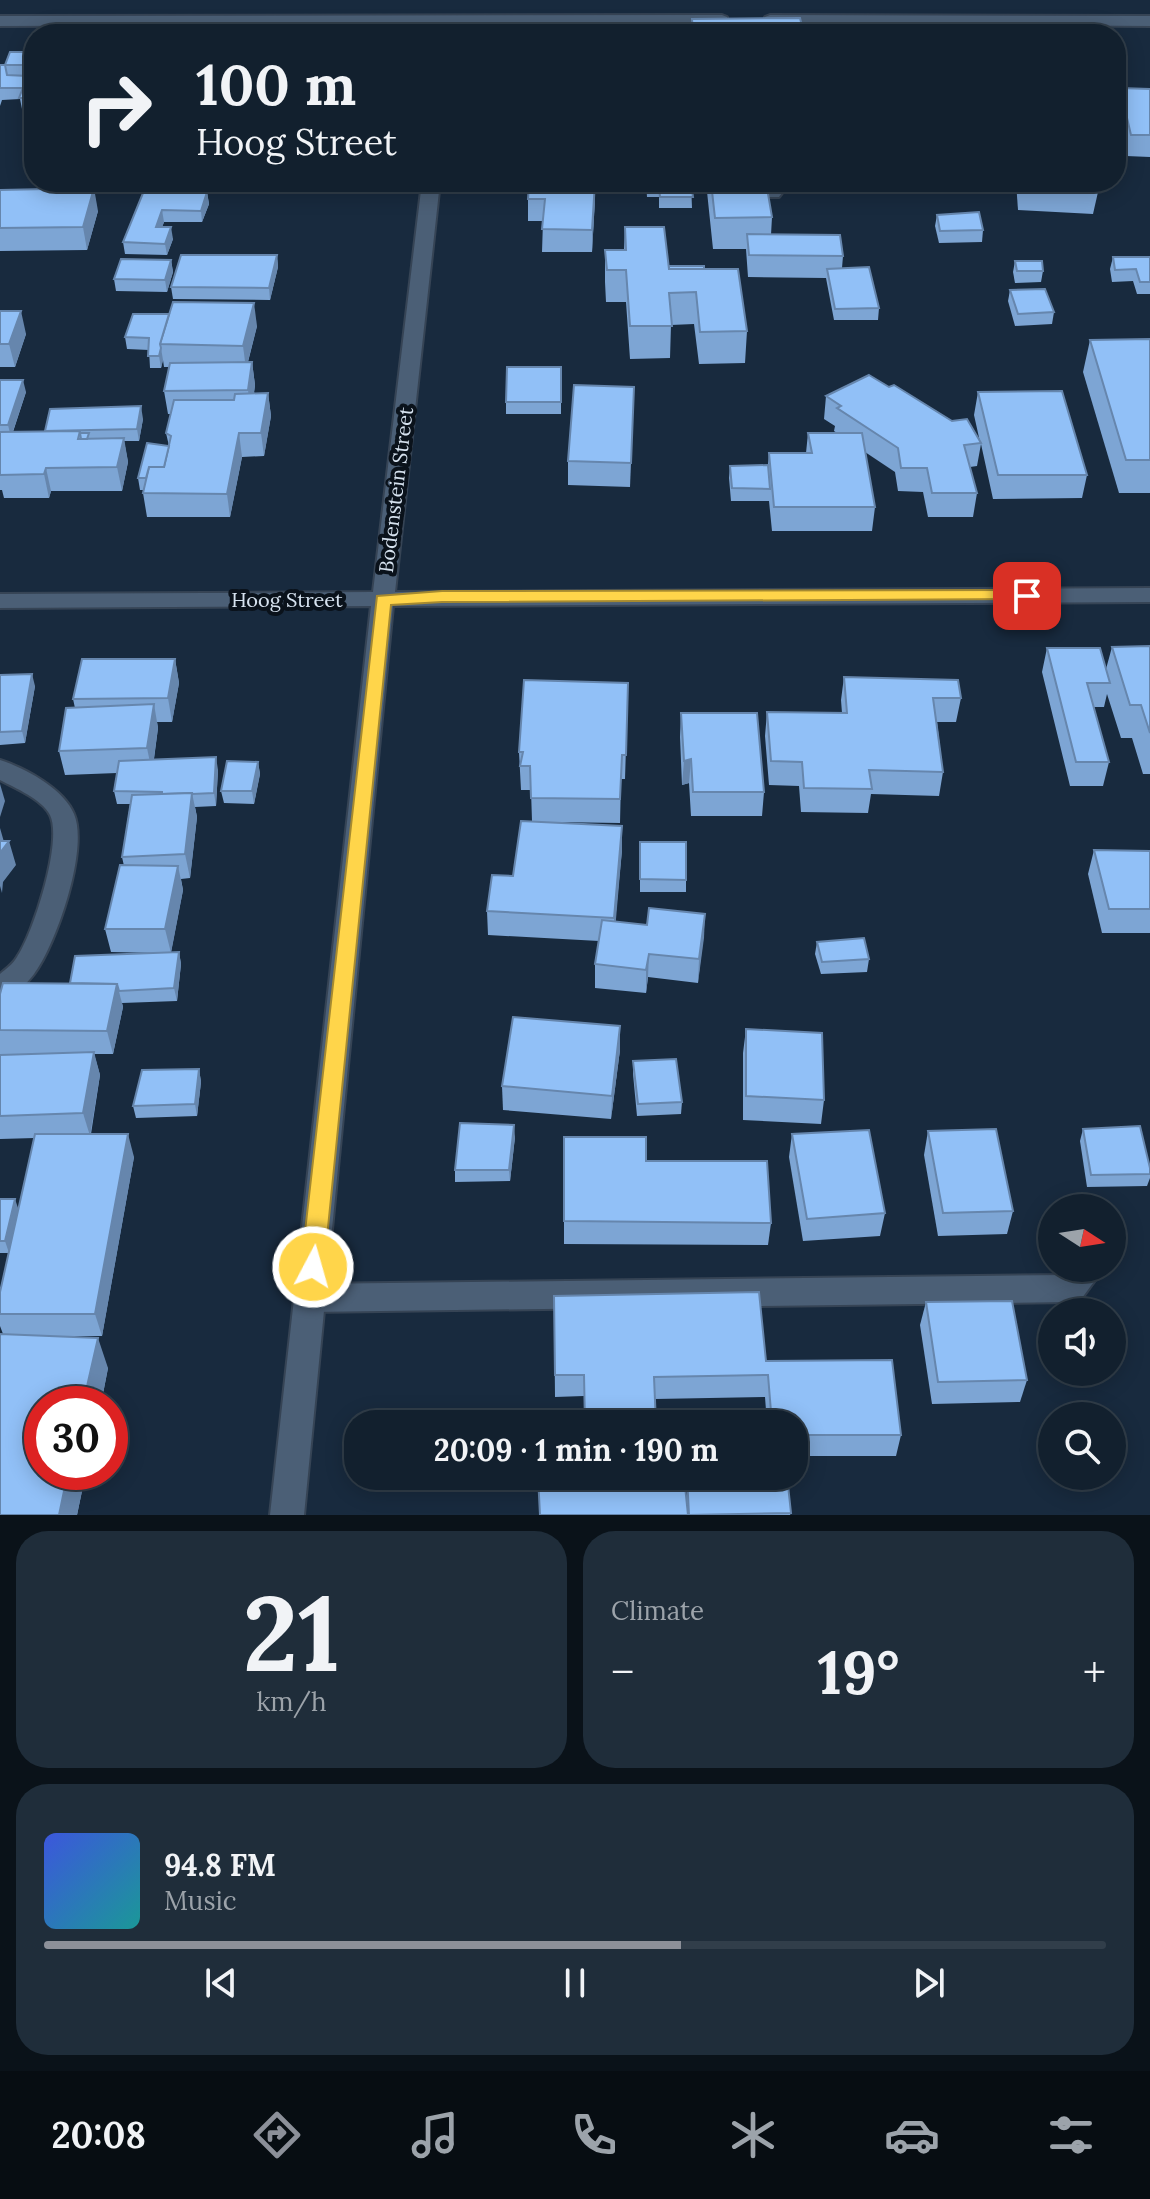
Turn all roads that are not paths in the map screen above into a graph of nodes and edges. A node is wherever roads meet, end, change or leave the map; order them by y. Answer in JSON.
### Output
{"nodes":[{"id":1,"x":450,"y":0,"type":"edge"},
{"id":2,"x":1051,"y":0,"type":"edge"},
{"id":3,"x":0,"y":21,"type":"edge"},
{"id":4,"x":1059,"y":21,"type":"junction"},
{"id":5,"x":1150,"y":21,"type":"edge"},
{"id":6,"x":192,"y":24,"type":"edge"},
{"id":7,"x":449,"y":24,"type":"edge"},
{"id":8,"x":596,"y":24,"type":"edge"},
{"id":9,"x":430,"y":192,"type":"edge"},
{"id":10,"x":1150,"y":595,"type":"edge"},
{"id":11,"x":383,"y":600,"type":"junction"},
{"id":12,"x":0,"y":601,"type":"edge"},
{"id":13,"x":0,"y":769,"type":"edge"},
{"id":14,"x":0,"y":989,"type":"edge"},
{"id":15,"x":1076,"y":1282,"type":"edge"},
{"id":16,"x":309,"y":1298,"type":"junction"},
{"id":17,"x":287,"y":1515,"type":"edge"}],
"edges":[{"from":1,"to":7,"type":"street"},
{"from":2,"to":4,"type":"street"},
{"from":3,"to":6,"type":"street"},
{"from":4,"to":5,"type":"street"},
{"from":4,"to":8,"type":"street"},
{"from":9,"to":11,"type":"street","name":"Bodenstein Street"},
{"from":10,"to":11,"type":"street","name":"Hoog Street"},
{"from":11,"to":12,"type":"street","name":"Hoog Street"},
{"from":11,"to":16,"type":"street","name":"Bodenstein Street"},
{"from":13,"to":14,"type":"street"},
{"from":15,"to":16,"type":"street"},
{"from":16,"to":17,"type":"street","name":"Bodenstein Street"}]}
